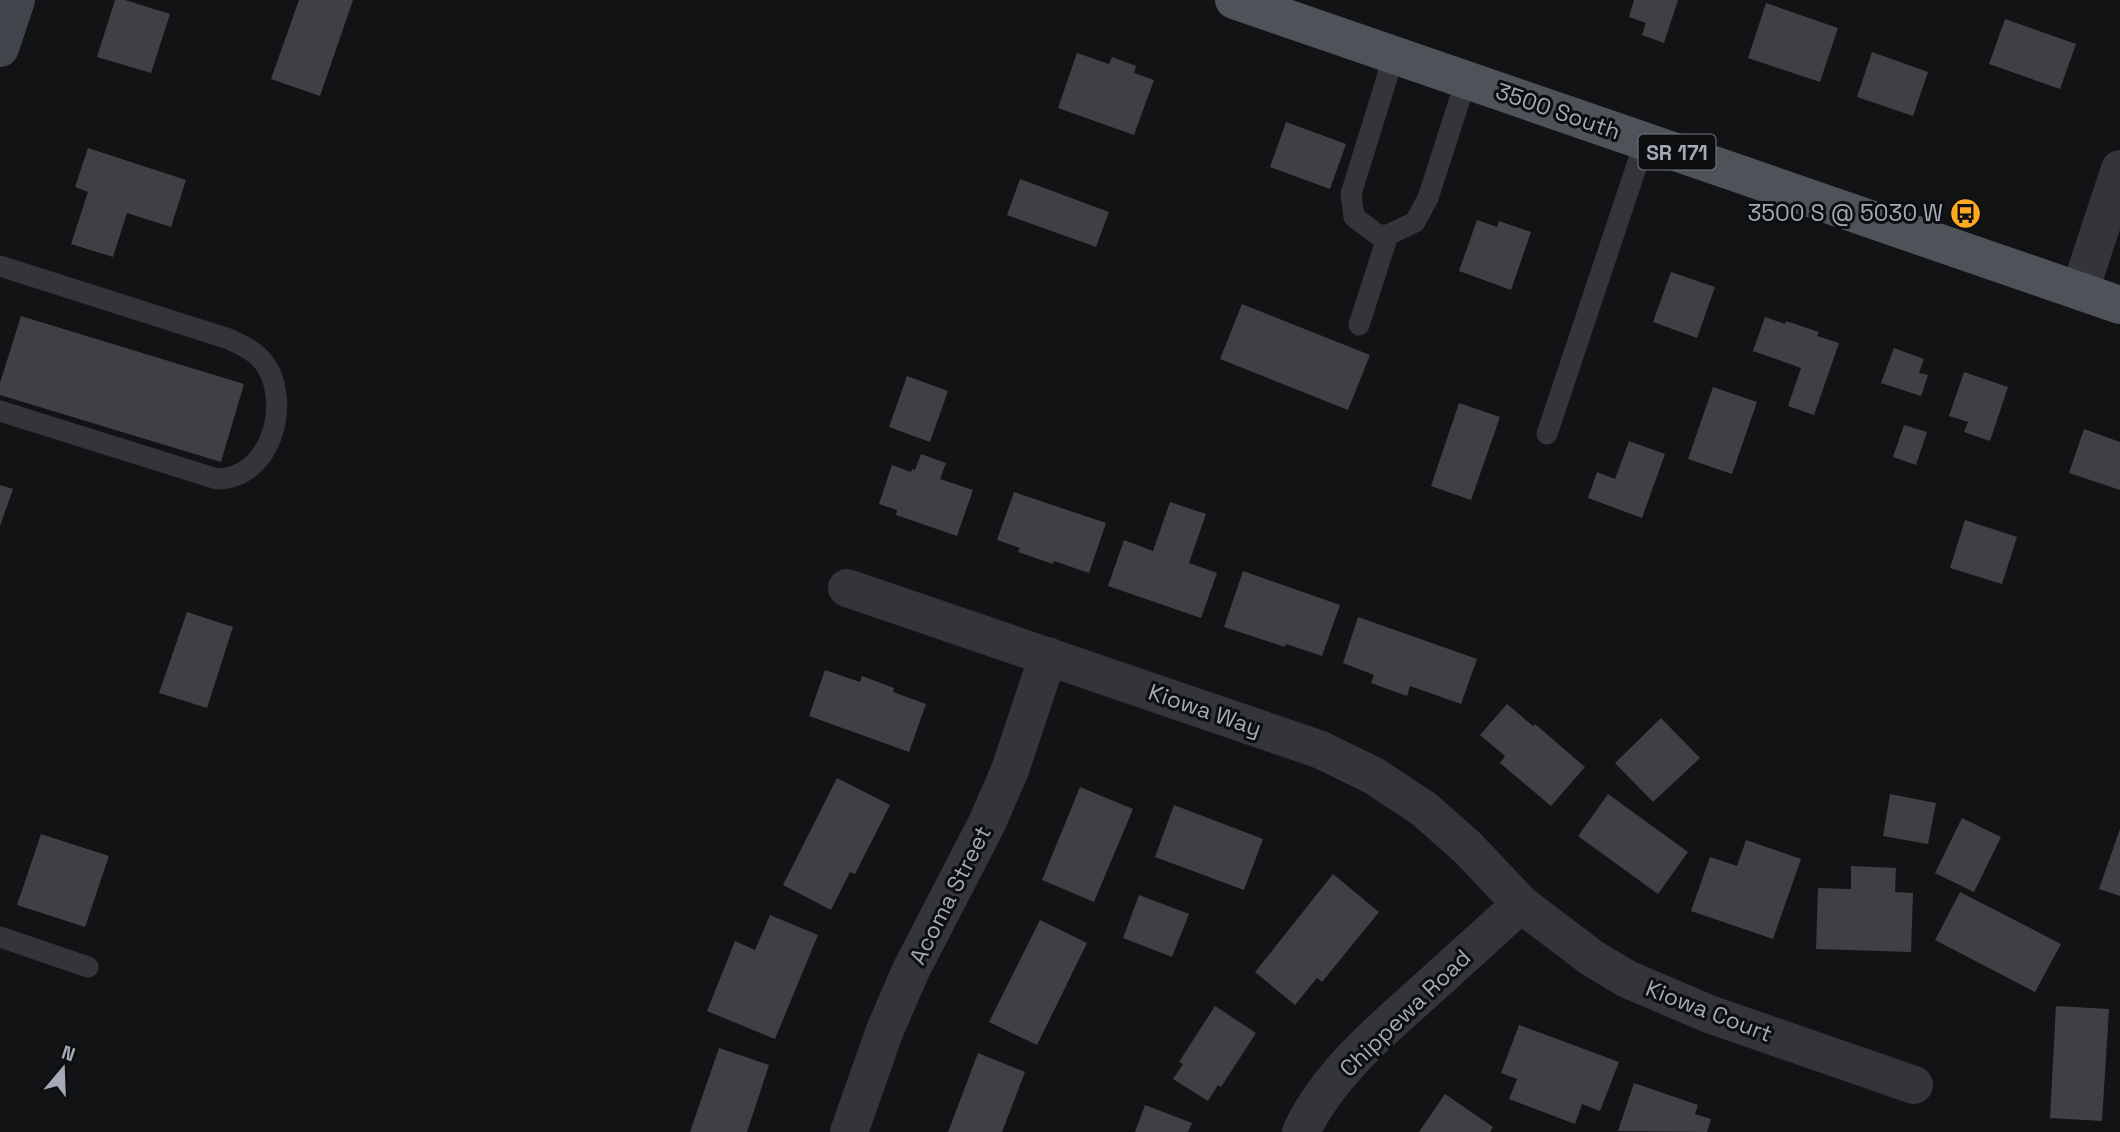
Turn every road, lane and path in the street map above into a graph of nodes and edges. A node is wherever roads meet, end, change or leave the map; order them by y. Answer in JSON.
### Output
{"nodes":[{"id":1,"x":16,"y":0,"type":"edge"},
{"id":2,"x":1234,"y":0,"type":"edge"},
{"id":3,"x":0,"y":48,"type":"edge"},
{"id":4,"x":1394,"y":55,"type":"junction"},
{"id":5,"x":1466,"y":80,"type":"junction"},
{"id":6,"x":1645,"y":141,"type":"junction"},
{"id":7,"x":2120,"y":169,"type":"edge"},
{"id":8,"x":1388,"y":235,"type":"junction"},
{"id":9,"x":1,"y":271,"type":"edge"},
{"id":10,"x":2080,"y":290,"type":"junction"},
{"id":11,"x":2120,"y":304,"type":"edge"},
{"id":12,"x":1360,"y":325,"type":"dead end"},
{"id":13,"x":0,"y":411,"type":"edge"},
{"id":14,"x":1547,"y":434,"type":"dead end"},
{"id":15,"x":847,"y":588,"type":"dead end"},
{"id":16,"x":1048,"y":656,"type":"junction"},
{"id":17,"x":1521,"y":904,"type":"junction"},
{"id":18,"x":0,"y":937,"type":"edge"},
{"id":19,"x":88,"y":967,"type":"dead end"},
{"id":20,"x":1914,"y":1085,"type":"dead end"},
{"id":21,"x":849,"y":1132,"type":"edge"},
{"id":22,"x":1301,"y":1132,"type":"edge"}],
"edges":[{"from":1,"to":3,"type":"street"},
{"from":2,"to":4,"type":"main road","name":"3500 South","number":"SR 171"},
{"from":4,"to":5,"type":"main road","name":"3500 South","number":"SR 171"},
{"from":4,"to":8,"type":"lane"},
{"from":5,"to":6,"type":"main road","name":"3500 South","number":"SR 171"},
{"from":5,"to":8,"type":"lane"},
{"from":6,"to":10,"type":"main road","name":"3500 South","number":"SR 171"},
{"from":6,"to":14,"type":"lane"},
{"from":7,"to":10,"type":"street"},
{"from":8,"to":12,"type":"lane"},
{"from":9,"to":13,"type":"lane"},
{"from":10,"to":11,"type":"main road","name":"3500 South","number":"SR 171"},
{"from":15,"to":16,"type":"street","name":"Kiowa Way"},
{"from":16,"to":17,"type":"street","name":"Kiowa Way"},
{"from":16,"to":21,"type":"street","name":"Acoma Street"},
{"from":17,"to":20,"type":"street","name":"Kiowa Court"},
{"from":17,"to":22,"type":"street","name":"Chippewa Road"},
{"from":18,"to":19,"type":"lane"}]}
